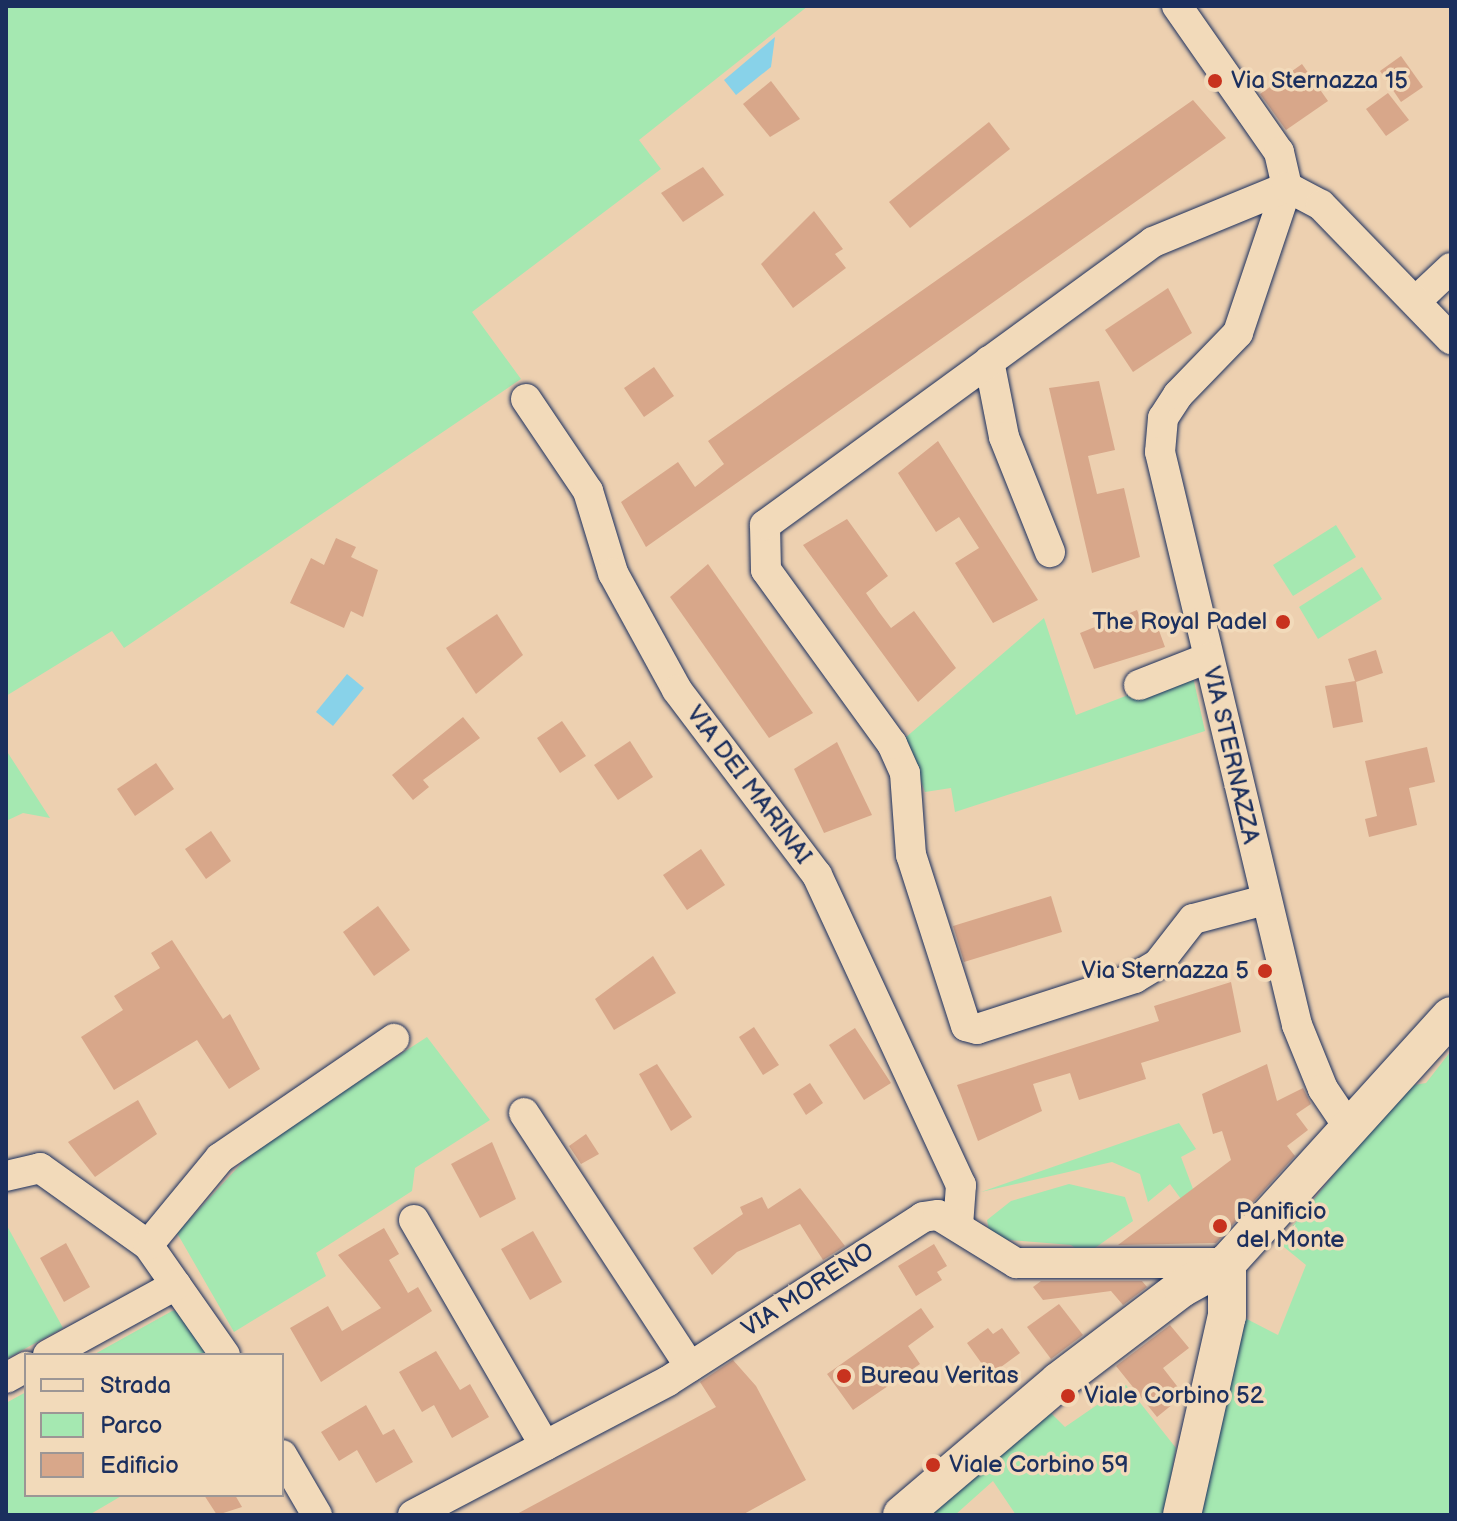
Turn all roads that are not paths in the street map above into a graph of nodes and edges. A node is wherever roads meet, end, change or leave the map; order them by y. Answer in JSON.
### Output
{"nodes":[{"id":1,"x":1177,"y":6,"type":"edge"},
{"id":2,"x":1287,"y":187,"type":"junction"},
{"id":3,"x":1451,"y":268,"type":"edge"},
{"id":4,"x":1416,"y":301,"type":"junction"},
{"id":5,"x":1451,"y":339,"type":"edge"},
{"id":6,"x":989,"y":361,"type":"junction"},
{"id":7,"x":526,"y":399,"type":"dead end"},
{"id":8,"x":1050,"y":552,"type":"dead end"},
{"id":9,"x":1208,"y":658,"type":"junction"},
{"id":10,"x":1139,"y":685,"type":"dead end"},
{"id":11,"x":1265,"y":900,"type":"junction"},
{"id":12,"x":1451,"y":1016,"type":"edge"},
{"id":13,"x":394,"y":1039,"type":"dead end"},
{"id":14,"x":524,"y":1113,"type":"dead end"},
{"id":15,"x":1350,"y":1129,"type":"junction"},
{"id":16,"x":6,"y":1176,"type":"edge"},
{"id":17,"x":414,"y":1220,"type":"dead end"},
{"id":18,"x":958,"y":1226,"type":"junction"},
{"id":19,"x":148,"y":1245,"type":"junction"},
{"id":20,"x":1227,"y":1263,"type":"junction"},
{"id":21,"x":1175,"y":1277,"type":"junction"},
{"id":22,"x":176,"y":1285,"type":"junction"},
{"id":23,"x":52,"y":1353,"type":"edge"},
{"id":24,"x":224,"y":1353,"type":"edge"},
{"id":25,"x":690,"y":1367,"type":"junction"},
{"id":26,"x":24,"y":1368,"type":"edge"},
{"id":27,"x":6,"y":1378,"type":"edge"},
{"id":28,"x":545,"y":1446,"type":"junction"},
{"id":29,"x":284,"y":1460,"type":"edge"},
{"id":30,"x":307,"y":1512,"type":"edge"},
{"id":31,"x":413,"y":1515,"type":"edge"},
{"id":32,"x":902,"y":1515,"type":"edge"},
{"id":33,"x":1182,"y":1515,"type":"edge"}],
"edges":[{"from":1,"to":2,"type":"street"},
{"from":2,"to":4,"type":"street"},
{"from":2,"to":6,"type":"street"},
{"from":2,"to":9,"type":"street","name":"VIA STERNAZZA"},
{"from":3,"to":4,"type":"street"},
{"from":4,"to":5,"type":"street"},
{"from":6,"to":8,"type":"street"},
{"from":6,"to":11,"type":"street"},
{"from":7,"to":18,"type":"street","name":"VIA DEI MARINAI"},
{"from":9,"to":10,"type":"street"},
{"from":9,"to":11,"type":"street","name":"VIA STERNAZZA"},
{"from":11,"to":15,"type":"street","name":"VIA STERNAZZA"},
{"from":12,"to":15,"type":"main road"},
{"from":13,"to":19,"type":"street"},
{"from":14,"to":25,"type":"street"},
{"from":15,"to":20,"type":"main road"},
{"from":16,"to":19,"type":"street"},
{"from":17,"to":28,"type":"street"},
{"from":18,"to":21,"type":"street","name":"VIA MORENO"},
{"from":18,"to":25,"type":"street","name":"VIA MORENO"},
{"from":19,"to":22,"type":"street"},
{"from":20,"to":21,"type":"main road"},
{"from":20,"to":33,"type":"main road"},
{"from":21,"to":32,"type":"main road"},
{"from":22,"to":23,"type":"street"},
{"from":22,"to":24,"type":"street"},
{"from":25,"to":28,"type":"street","name":"VIA MORENO"},
{"from":26,"to":27,"type":"street"},
{"from":28,"to":31,"type":"street","name":"VIA MORENO"},
{"from":29,"to":30,"type":"street"}]}
